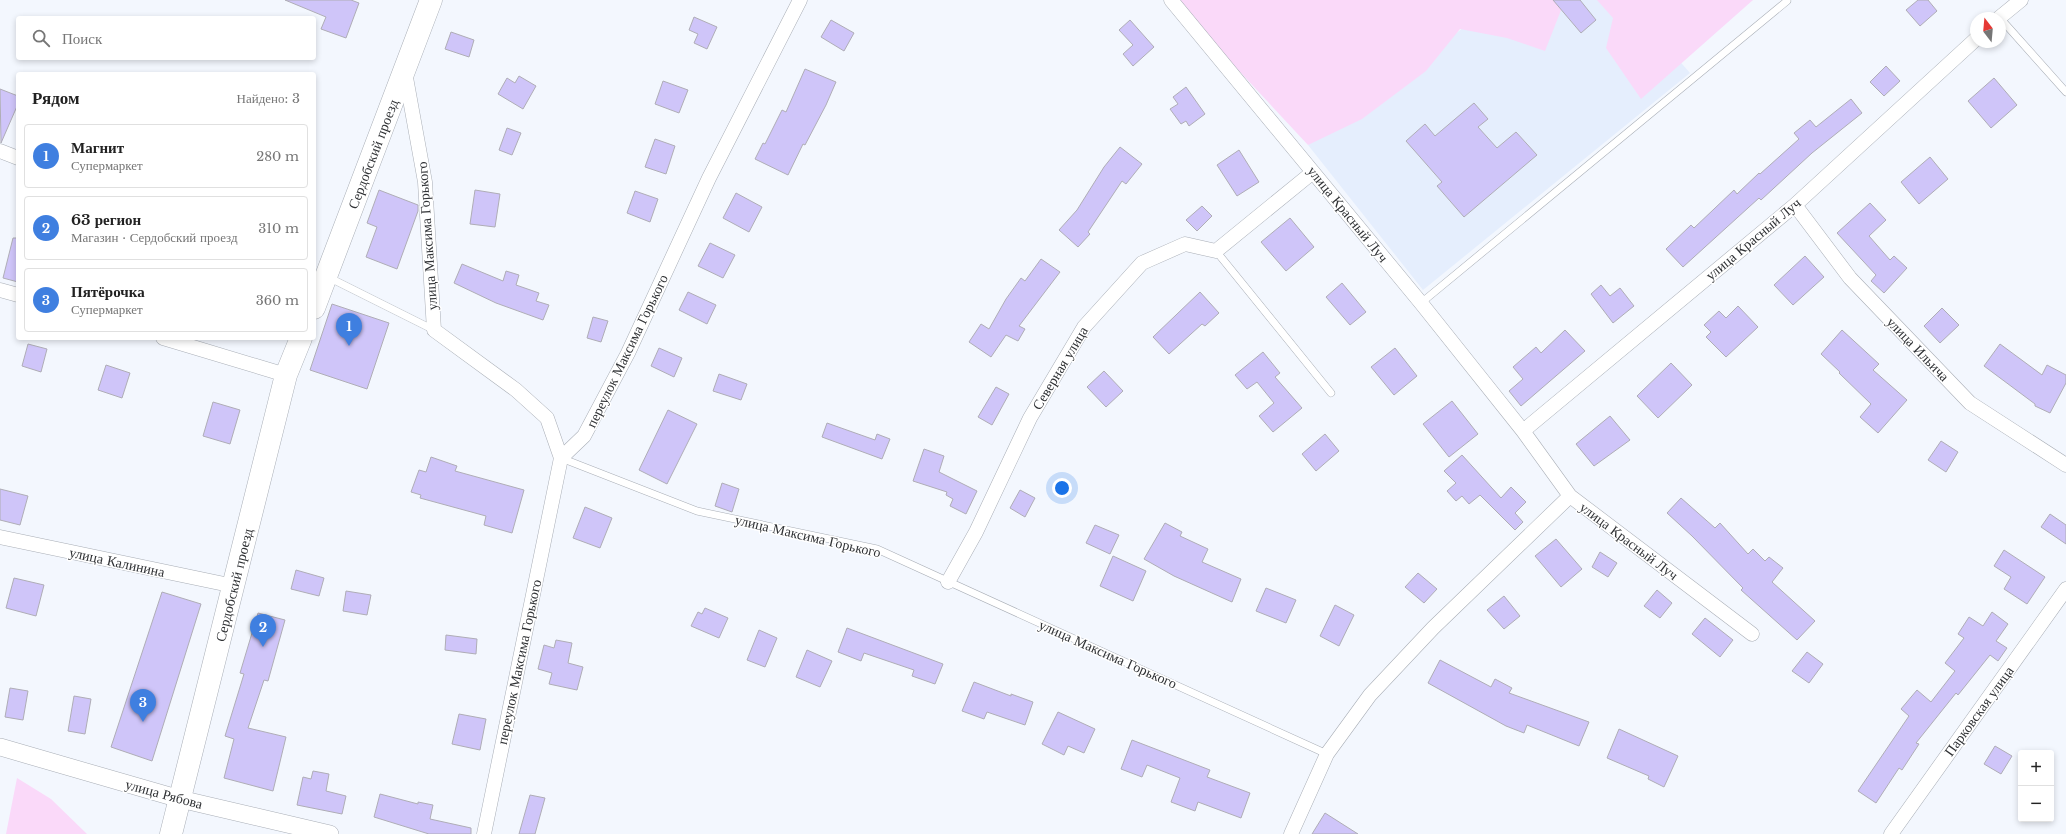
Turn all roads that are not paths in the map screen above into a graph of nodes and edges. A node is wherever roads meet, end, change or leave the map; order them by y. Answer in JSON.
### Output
{"nodes":[{"id":1,"x":431,"y":0,"type":"edge"},
{"id":2,"x":800,"y":0,"type":"edge"},
{"id":3,"x":1171,"y":0,"type":"edge"},
{"id":4,"x":2008,"y":0,"type":"edge"},
{"id":5,"x":2021,"y":0,"type":"edge"},
{"id":6,"x":1787,"y":1,"type":"dead end"},
{"id":7,"x":2003,"y":12,"type":"edge"},
{"id":8,"x":2006,"y":13,"type":"edge"},
{"id":9,"x":2006,"y":25,"type":"edge"},
{"id":10,"x":1970,"y":45,"type":"edge"},
{"id":11,"x":405,"y":72,"type":"junction"},
{"id":12,"x":2066,"y":92,"type":"edge"},
{"id":13,"x":0,"y":151,"type":"edge"},
{"id":14,"x":16,"y":157,"type":"edge"},
{"id":15,"x":1313,"y":172,"type":"junction"},
{"id":16,"x":1795,"y":205,"type":"junction"},
{"id":17,"x":1216,"y":251,"type":"junction"},
{"id":18,"x":320,"y":274,"type":"edge"},
{"id":19,"x":0,"y":290,"type":"edge"},
{"id":20,"x":16,"y":294,"type":"edge"},
{"id":21,"x":316,"y":297,"type":"edge"},
{"id":22,"x":1421,"y":303,"type":"junction"},
{"id":23,"x":434,"y":330,"type":"junction"},
{"id":24,"x":170,"y":340,"type":"edge"},
{"id":25,"x":300,"y":340,"type":"edge"},
{"id":26,"x":286,"y":374,"type":"junction"},
{"id":27,"x":1331,"y":393,"type":"dead end"},
{"id":28,"x":1523,"y":431,"type":"junction"},
{"id":29,"x":561,"y":458,"type":"junction"},
{"id":30,"x":2066,"y":465,"type":"edge"},
{"id":31,"x":1570,"y":496,"type":"junction"},
{"id":32,"x":0,"y":537,"type":"edge"},
{"id":33,"x":948,"y":582,"type":"junction"},
{"id":34,"x":234,"y":586,"type":"junction"},
{"id":35,"x":2066,"y":589,"type":"edge"},
{"id":36,"x":1752,"y":634,"type":"dead end"},
{"id":37,"x":0,"y":747,"type":"edge"},
{"id":38,"x":1327,"y":754,"type":"junction"},
{"id":39,"x":180,"y":799,"type":"junction"},
{"id":40,"x":171,"y":834,"type":"edge"},
{"id":41,"x":330,"y":834,"type":"edge"},
{"id":42,"x":484,"y":834,"type":"edge"},
{"id":43,"x":1291,"y":834,"type":"edge"},
{"id":44,"x":1891,"y":834,"type":"edge"}],
"edges":[{"from":1,"to":11,"type":"main road","name":"Сердобский проезд"},
{"from":2,"to":29,"type":"street","name":"переулок Максима Горького"},
{"from":3,"to":15,"type":"street","name":"улица Красный Луч"},
{"from":4,"to":7,"type":"street"},
{"from":5,"to":8,"type":"street"},
{"from":6,"to":22,"type":"lane"},
{"from":9,"to":12,"type":"lane"},
{"from":10,"to":16,"type":"street","name":"улица Красный Луч"},
{"from":11,"to":18,"type":"main road","name":"Сердобский проезд"},
{"from":11,"to":23,"type":"street","name":"улица Максима Горького"},
{"from":13,"to":14,"type":"street"},
{"from":15,"to":17,"type":"street"},
{"from":15,"to":22,"type":"street","name":"улица Красный Луч"},
{"from":16,"to":28,"type":"street","name":"улица Красный Луч"},
{"from":16,"to":30,"type":"street","name":"улица Ильича"},
{"from":17,"to":27,"type":"lane"},
{"from":17,"to":33,"type":"street","name":"Северная улица"},
{"from":18,"to":21,"type":"main road","name":"Сердобский проезд"},
{"from":18,"to":23,"type":"lane","name":"улица Максима Горького"},
{"from":19,"to":20,"type":"street"},
{"from":22,"to":28,"type":"street","name":"улица Красный Луч"},
{"from":23,"to":29,"type":"street","name":"улица Максима Горького"},
{"from":24,"to":26,"type":"street"},
{"from":25,"to":26,"type":"main road","name":"Сердобский проезд"},
{"from":26,"to":34,"type":"main road","name":"Сердобский проезд"},
{"from":28,"to":31,"type":"street","name":"улица Красный Луч"},
{"from":29,"to":33,"type":"lane","name":"улица Максима Горького"},
{"from":29,"to":42,"type":"street","name":"переулок Максима Горького"},
{"from":31,"to":36,"type":"street","name":"улица Красный Луч"},
{"from":31,"to":38,"type":"street"},
{"from":32,"to":34,"type":"street","name":"улица Калинина"},
{"from":33,"to":38,"type":"lane","name":"улица Максима Горького"},
{"from":34,"to":39,"type":"main road","name":"Сердобский проезд"},
{"from":35,"to":44,"type":"street","name":"Парковская улица"},
{"from":37,"to":39,"type":"street","name":"улица Рябова"},
{"from":38,"to":43,"type":"street"},
{"from":39,"to":40,"type":"main road","name":"Сердобский проезд"},
{"from":39,"to":41,"type":"street","name":"улица Рябова"}]}
